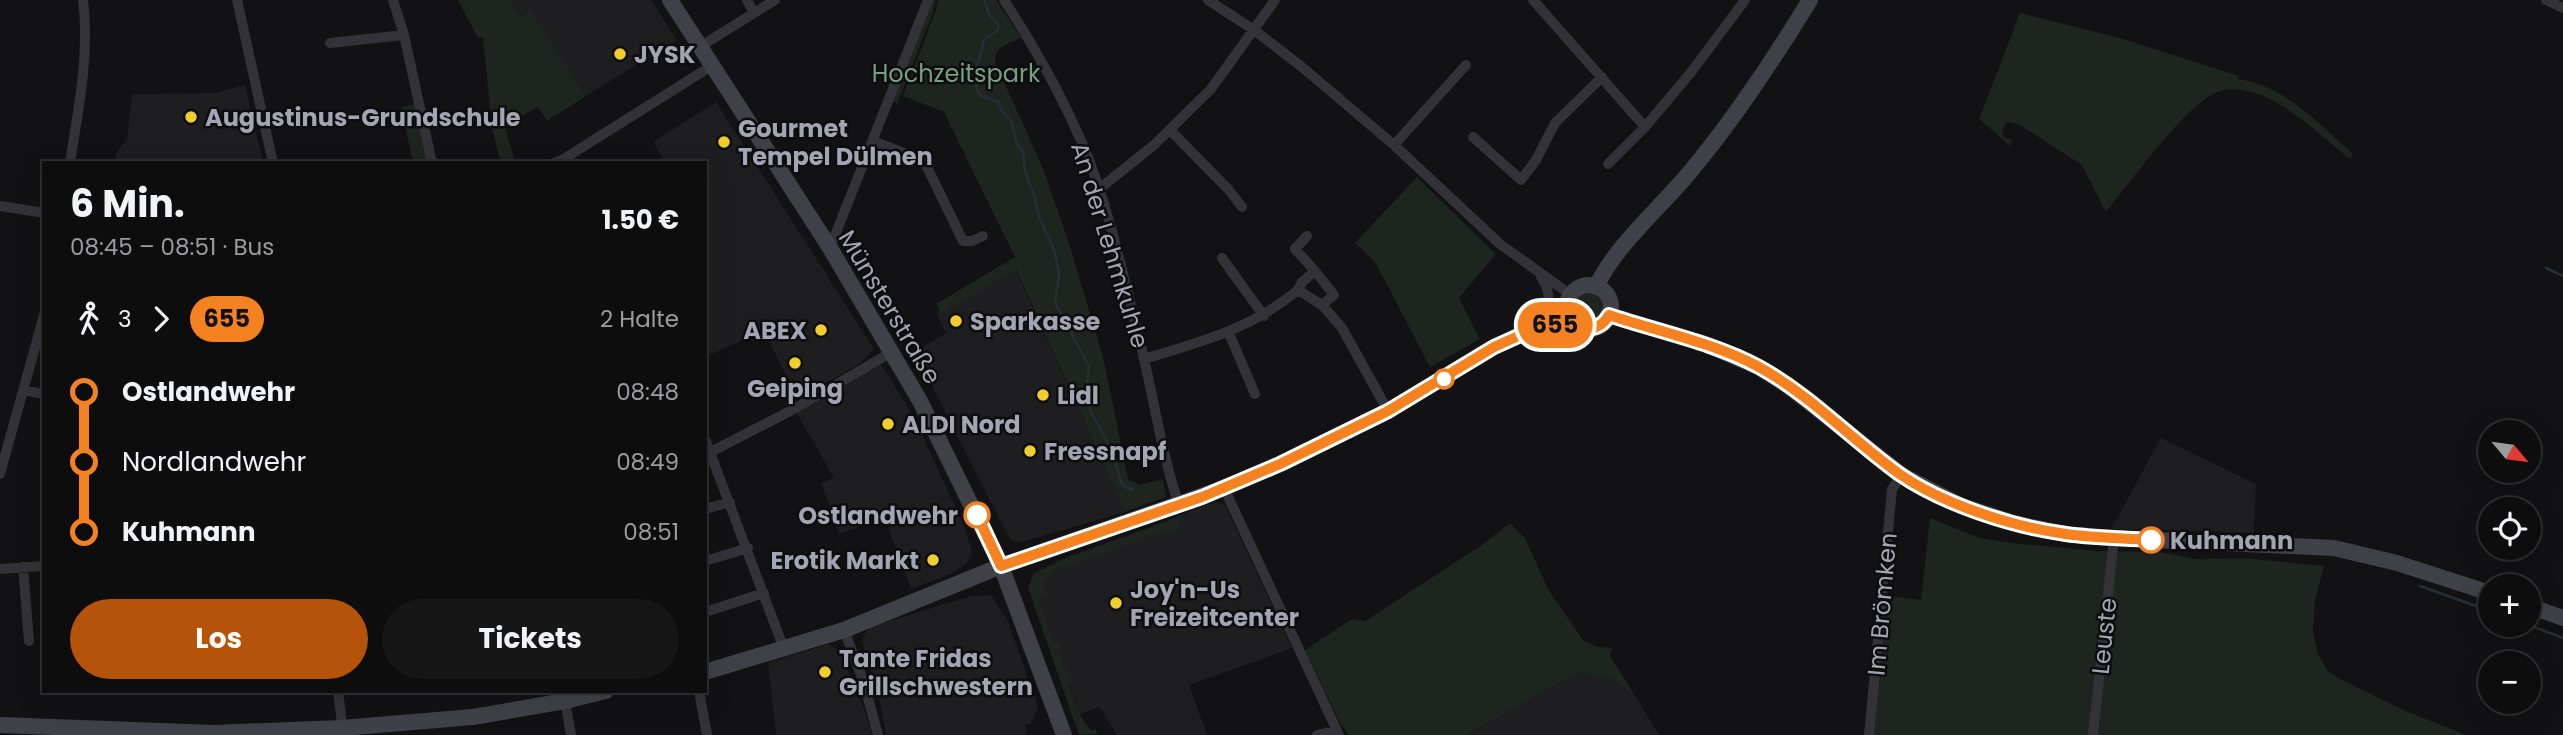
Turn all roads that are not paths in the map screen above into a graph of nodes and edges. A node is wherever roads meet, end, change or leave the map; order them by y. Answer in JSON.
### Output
{"nodes":[{"id":1,"x":83,"y":0,"type":"edge"},
{"id":2,"x":237,"y":0,"type":"edge"},
{"id":3,"x":393,"y":0,"type":"edge"},
{"id":4,"x":670,"y":0,"type":"edge"},
{"id":5,"x":747,"y":0,"type":"edge"},
{"id":6,"x":775,"y":0,"type":"edge"},
{"id":7,"x":928,"y":0,"type":"edge"},
{"id":8,"x":1004,"y":0,"type":"edge"},
{"id":9,"x":1208,"y":0,"type":"edge"},
{"id":10,"x":1275,"y":0,"type":"edge"},
{"id":11,"x":1533,"y":0,"type":"edge"},
{"id":12,"x":1745,"y":0,"type":"edge"},
{"id":13,"x":1810,"y":0,"type":"edge"},
{"id":14,"x":2546,"y":0,"type":"edge"},
{"id":15,"x":2563,"y":8,"type":"edge"},
{"id":16,"x":754,"y":13,"type":"junction"},
{"id":17,"x":1254,"y":30,"type":"junction"},
{"id":18,"x":404,"y":35,"type":"junction"},
{"id":19,"x":330,"y":43,"type":"dead end"},
{"id":20,"x":701,"y":46,"type":"junction"},
{"id":21,"x":713,"y":65,"type":"junction"},
{"id":22,"x":1466,"y":65,"type":"dead end"},
{"id":23,"x":1602,"y":77,"type":"junction"},
{"id":24,"x":1645,"y":127,"type":"junction"},
{"id":25,"x":1170,"y":130,"type":"junction"},
{"id":26,"x":1473,"y":137,"type":"dead end"},
{"id":27,"x":873,"y":141,"type":"junction"},
{"id":28,"x":1394,"y":145,"type":"junction"},
{"id":29,"x":71,"y":161,"type":"edge"},
{"id":30,"x":273,"y":161,"type":"edge"},
{"id":31,"x":432,"y":161,"type":"edge"},
{"id":32,"x":562,"y":161,"type":"edge"},
{"id":33,"x":1608,"y":164,"type":"dead end"},
{"id":34,"x":1099,"y":189,"type":"junction"},
{"id":35,"x":0,"y":206,"type":"edge"},
{"id":36,"x":1242,"y":207,"type":"dead end"},
{"id":37,"x":42,"y":214,"type":"edge"},
{"id":38,"x":983,"y":236,"type":"dead end"},
{"id":39,"x":1307,"y":236,"type":"dead end"},
{"id":40,"x":830,"y":248,"type":"junction"},
{"id":41,"x":1222,"y":258,"type":"dead end"},
{"id":42,"x":1315,"y":271,"type":"junction"},
{"id":43,"x":1537,"y":272,"type":"junction"},
{"id":44,"x":1596,"y":287,"type":"junction"},
{"id":45,"x":1298,"y":290,"type":"junction"},
{"id":46,"x":1571,"y":295,"type":"junction"},
{"id":47,"x":1322,"y":306,"type":"junction"},
{"id":48,"x":1609,"y":315,"type":"junction"},
{"id":49,"x":1264,"y":316,"type":"junction"},
{"id":50,"x":1570,"y":318,"type":"junction"},
{"id":51,"x":42,"y":321,"type":"edge"},
{"id":52,"x":1539,"y":330,"type":"junction"},
{"id":53,"x":1228,"y":331,"type":"junction"},
{"id":54,"x":892,"y":352,"type":"junction"},
{"id":55,"x":1144,"y":359,"type":"junction"},
{"id":56,"x":23,"y":390,"type":"junction"},
{"id":57,"x":42,"y":394,"type":"edge"},
{"id":58,"x":1255,"y":394,"type":"dead end"},
{"id":59,"x":1388,"y":411,"type":"junction"},
{"id":60,"x":708,"y":454,"type":"edge"},
{"id":61,"x":0,"y":474,"type":"edge"},
{"id":62,"x":1902,"y":475,"type":"junction"},
{"id":63,"x":1224,"y":488,"type":"junction"},
{"id":64,"x":730,"y":502,"type":"junction"},
{"id":65,"x":1179,"y":505,"type":"junction"},
{"id":66,"x":707,"y":508,"type":"edge"},
{"id":67,"x":2114,"y":538,"type":"junction"},
{"id":68,"x":748,"y":548,"type":"junction"},
{"id":69,"x":707,"y":560,"type":"edge"},
{"id":70,"x":42,"y":566,"type":"edge"},
{"id":71,"x":1001,"y":566,"type":"junction"},
{"id":72,"x":23,"y":568,"type":"junction"},
{"id":73,"x":0,"y":569,"type":"edge"},
{"id":74,"x":2478,"y":589,"type":"edge"},
{"id":75,"x":764,"y":593,"type":"junction"},
{"id":76,"x":2541,"y":610,"type":"edge"},
{"id":77,"x":707,"y":611,"type":"edge"},
{"id":78,"x":2563,"y":618,"type":"edge"},
{"id":79,"x":844,"y":630,"type":"junction"},
{"id":80,"x":29,"y":641,"type":"dead end"},
{"id":81,"x":784,"y":649,"type":"junction"},
{"id":82,"x":707,"y":671,"type":"edge"},
{"id":83,"x":338,"y":693,"type":"edge"},
{"id":84,"x":599,"y":693,"type":"edge"},
{"id":85,"x":699,"y":693,"type":"edge"},
{"id":86,"x":565,"y":701,"type":"junction"},
{"id":87,"x":0,"y":725,"type":"edge"},
{"id":88,"x":342,"y":732,"type":"edge"},
{"id":89,"x":1338,"y":733,"type":"edge"},
{"id":90,"x":571,"y":735,"type":"edge"},
{"id":91,"x":707,"y":735,"type":"edge"},
{"id":92,"x":878,"y":735,"type":"edge"},
{"id":93,"x":1064,"y":735,"type":"edge"},
{"id":94,"x":1317,"y":735,"type":"edge"},
{"id":95,"x":1869,"y":735,"type":"edge"},
{"id":96,"x":2093,"y":735,"type":"edge"}],
"edges":[{"from":1,"to":29,"type":"street"},
{"from":2,"to":30,"type":"street"},
{"from":3,"to":18,"type":"street"},
{"from":4,"to":20,"type":"main road","name":"Münsterstraße"},
{"from":5,"to":16,"type":"street"},
{"from":6,"to":16,"type":"street"},
{"from":7,"to":27,"type":"street"},
{"from":8,"to":34,"type":"street","name":"An der Lehmkuhle"},
{"from":9,"to":17,"type":"street"},
{"from":10,"to":17,"type":"street"},
{"from":11,"to":23,"type":"street"},
{"from":12,"to":24,"type":"street"},
{"from":13,"to":44,"type":"main road"},
{"from":14,"to":15,"type":"street"},
{"from":16,"to":20,"type":"street"},
{"from":17,"to":25,"type":"street"},
{"from":17,"to":28,"type":"street"},
{"from":18,"to":19,"type":"street"},
{"from":18,"to":31,"type":"street"},
{"from":20,"to":21,"type":"main road","name":"Münsterstraße"},
{"from":21,"to":32,"type":"street"},
{"from":21,"to":40,"type":"main road","name":"Münsterstraße"},
{"from":22,"to":28,"type":"street"},
{"from":23,"to":24,"type":"street"},
{"from":23,"to":26,"type":"street"},
{"from":24,"to":33,"type":"street"},
{"from":25,"to":34,"type":"street"},
{"from":25,"to":36,"type":"street"},
{"from":27,"to":38,"type":"street"},
{"from":27,"to":40,"type":"street"},
{"from":28,"to":43,"type":"street"},
{"from":34,"to":55,"type":"street","name":"An der Lehmkuhle"},
{"from":35,"to":37,"type":"street"},
{"from":39,"to":42,"type":"street"},
{"from":40,"to":54,"type":"main road","name":"Münsterstraße"},
{"from":41,"to":49,"type":"street"},
{"from":42,"to":45,"type":"street"},
{"from":42,"to":47,"type":"street"},
{"from":43,"to":46,"type":"street"},
{"from":43,"to":52,"type":"street"},
{"from":44,"to":46,"type":"main road"},
{"from":44,"to":48,"type":"main road"},
{"from":45,"to":47,"type":"street"},
{"from":45,"to":49,"type":"street"},
{"from":46,"to":50,"type":"main road"},
{"from":47,"to":59,"type":"street"},
{"from":48,"to":50,"type":"main road"},
{"from":48,"to":62,"type":"main road"},
{"from":49,"to":53,"type":"street"},
{"from":50,"to":52,"type":"main road"},
{"from":51,"to":56,"type":"street"},
{"from":52,"to":59,"type":"main road"},
{"from":53,"to":55,"type":"street"},
{"from":53,"to":58,"type":"street"},
{"from":54,"to":60,"type":"street"},
{"from":54,"to":71,"type":"main road","name":"Münsterstraße"},
{"from":55,"to":65,"type":"street","name":"An der Lehmkuhle"},
{"from":56,"to":57,"type":"street"},
{"from":56,"to":61,"type":"street"},
{"from":59,"to":63,"type":"main road"},
{"from":60,"to":64,"type":"street"},
{"from":62,"to":67,"type":"main road"},
{"from":62,"to":95,"type":"street","name":"Im Brömken"},
{"from":63,"to":65,"type":"main road"},
{"from":63,"to":89,"type":"street"},
{"from":64,"to":66,"type":"street"},
{"from":64,"to":68,"type":"street"},
{"from":65,"to":71,"type":"main road"},
{"from":67,"to":74,"type":"main road"},
{"from":67,"to":96,"type":"street","name":"Leuste"},
{"from":68,"to":69,"type":"street"},
{"from":68,"to":75,"type":"street"},
{"from":70,"to":72,"type":"street"},
{"from":71,"to":79,"type":"main road"},
{"from":71,"to":93,"type":"main road","name":"Münsterstraße"},
{"from":72,"to":73,"type":"street"},
{"from":72,"to":80,"type":"street"},
{"from":75,"to":77,"type":"street"},
{"from":75,"to":81,"type":"street"},
{"from":76,"to":78,"type":"main road"},
{"from":79,"to":81,"type":"main road"},
{"from":79,"to":92,"type":"street"},
{"from":81,"to":82,"type":"main road"},
{"from":83,"to":88,"type":"street"},
{"from":84,"to":86,"type":"main road"},
{"from":85,"to":91,"type":"street"},
{"from":86,"to":88,"type":"main road"},
{"from":86,"to":90,"type":"street"},
{"from":87,"to":88,"type":"main road"},
{"from":89,"to":94,"type":"street"}]}
